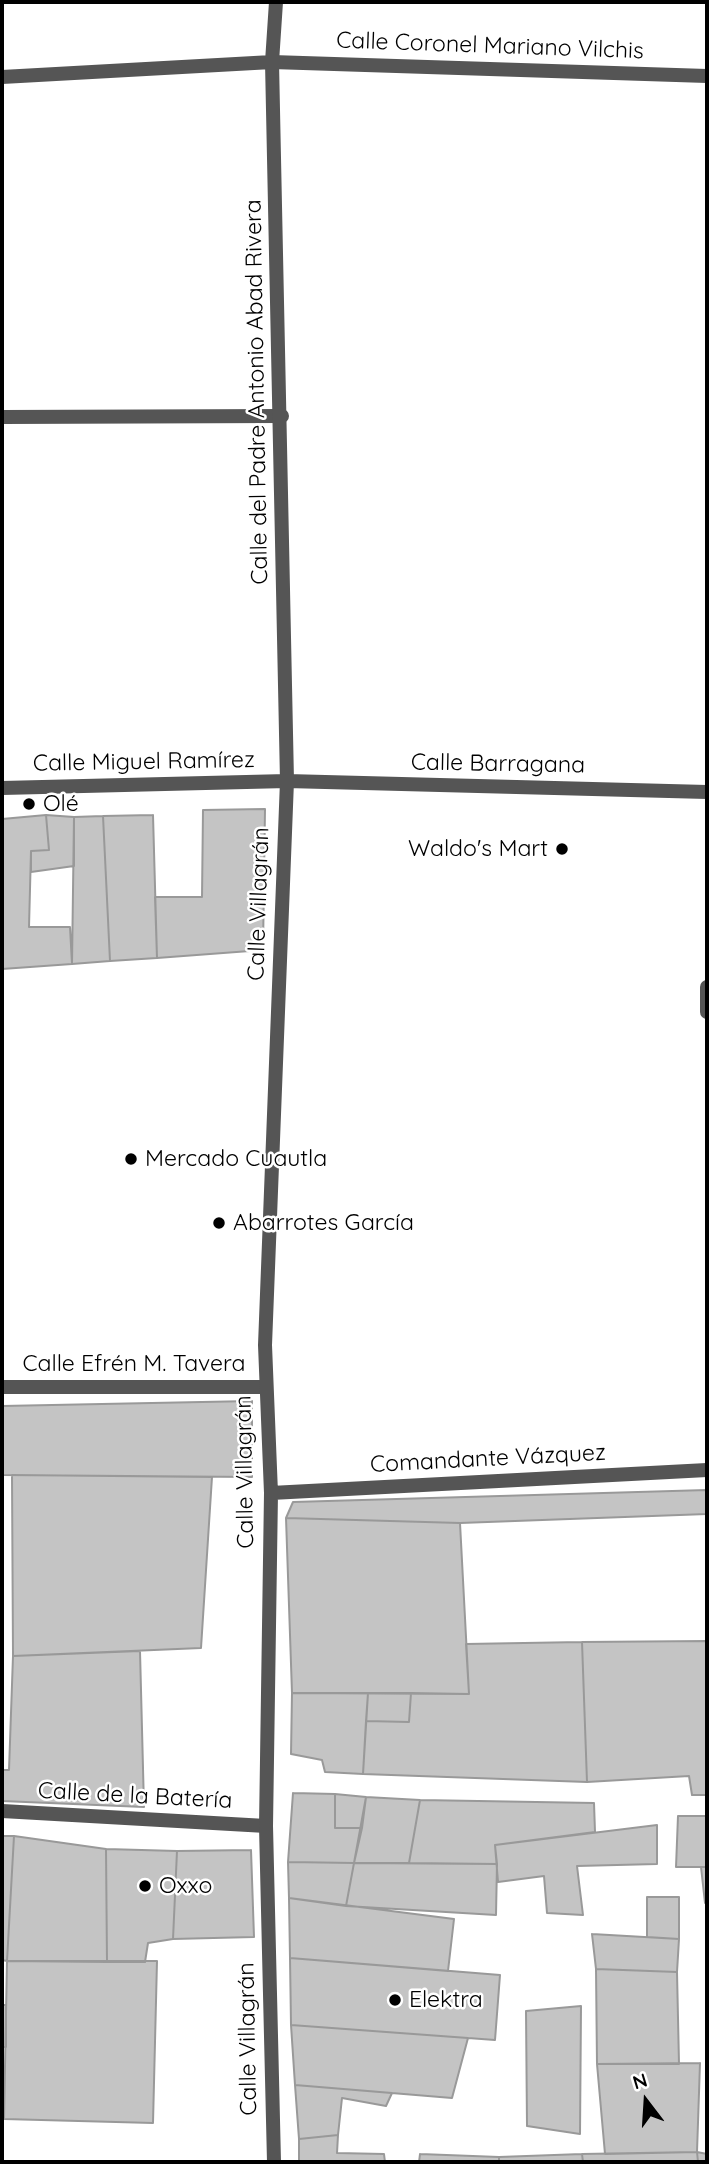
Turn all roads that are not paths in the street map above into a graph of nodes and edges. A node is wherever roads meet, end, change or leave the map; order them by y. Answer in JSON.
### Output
{"nodes":[{"id":1,"x":276,"y":2,"type":"edge"},
{"id":2,"x":272,"y":62,"type":"junction"},
{"id":3,"x":2,"y":76,"type":"edge"},
{"id":4,"x":707,"y":76,"type":"edge"},
{"id":5,"x":282,"y":416,"type":"junction"},
{"id":6,"x":2,"y":417,"type":"edge"},
{"id":7,"x":287,"y":781,"type":"junction"},
{"id":8,"x":2,"y":788,"type":"edge"},
{"id":9,"x":707,"y":792,"type":"edge"},
{"id":10,"x":707,"y":987,"type":"edge"},
{"id":11,"x":707,"y":1012,"type":"edge"},
{"id":12,"x":2,"y":1387,"type":"edge"},
{"id":13,"x":266,"y":1387,"type":"junction"},
{"id":14,"x":707,"y":1471,"type":"edge"},
{"id":15,"x":271,"y":1493,"type":"junction"},
{"id":16,"x":2,"y":1811,"type":"edge"},
{"id":17,"x":266,"y":1826,"type":"junction"},
{"id":18,"x":274,"y":2162,"type":"edge"}],
"edges":[{"from":1,"to":2,"type":"street","name":"Calle del Padre Antonio Abad Rivera"},
{"from":2,"to":3,"type":"street","name":"Calle Coronel Mariano Vilchis"},
{"from":2,"to":4,"type":"street","name":"Calle Coronel Mariano Vilchis"},
{"from":2,"to":5,"type":"street","name":"Calle del Padre Antonio Abad Rivera"},
{"from":5,"to":6,"type":"street"},
{"from":5,"to":7,"type":"street","name":"Calle del Padre Antonio Abad Rivera"},
{"from":7,"to":8,"type":"street","name":"Calle Miguel Ramírez"},
{"from":7,"to":9,"type":"street","name":"Calle Barragana"},
{"from":7,"to":13,"type":"street","name":"Calle Villagrán"},
{"from":10,"to":11,"type":"street"},
{"from":12,"to":13,"type":"street","name":"Calle Efrén M. Tavera"},
{"from":13,"to":15,"type":"street","name":"Calle Villagrán"},
{"from":14,"to":15,"type":"street","name":"Comandante Vázquez"},
{"from":15,"to":17,"type":"street","name":"Calle Villagrán"},
{"from":16,"to":17,"type":"street","name":"Calle de la Batería"},
{"from":17,"to":18,"type":"street","name":"Calle Villagrán"}]}
